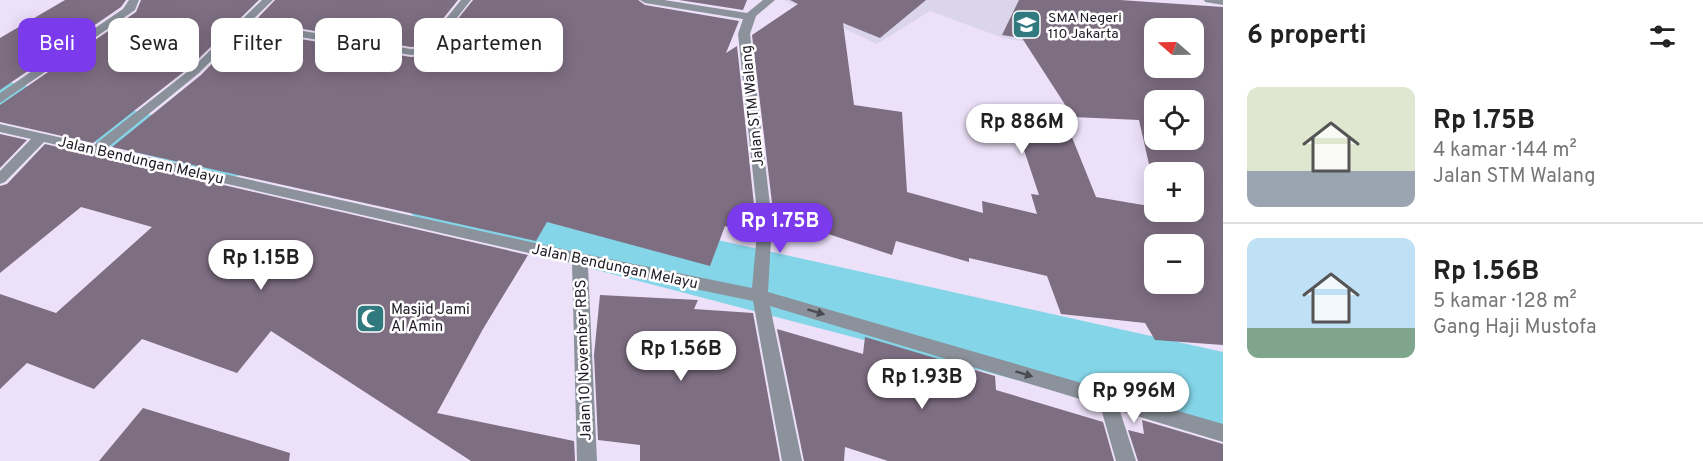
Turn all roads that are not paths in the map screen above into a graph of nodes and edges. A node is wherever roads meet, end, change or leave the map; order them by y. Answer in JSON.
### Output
{"nodes":[{"id":1,"x":134,"y":0,"type":"edge"},
{"id":2,"x":268,"y":0,"type":"edge"},
{"id":3,"x":465,"y":0,"type":"edge"},
{"id":4,"x":645,"y":0,"type":"edge"},
{"id":5,"x":770,"y":0,"type":"edge"},
{"id":6,"x":1209,"y":0,"type":"edge"},
{"id":7,"x":1223,"y":2,"type":"edge"},
{"id":8,"x":749,"y":17,"type":"junction"},
{"id":9,"x":248,"y":18,"type":"edge"},
{"id":10,"x":303,"y":34,"type":"edge"},
{"id":11,"x":211,"y":55,"type":"edge"},
{"id":12,"x":0,"y":99,"type":"edge"},
{"id":13,"x":0,"y":128,"type":"edge"},
{"id":14,"x":40,"y":138,"type":"junction"},
{"id":15,"x":97,"y":149,"type":"junction"},
{"id":16,"x":0,"y":179,"type":"edge"},
{"id":17,"x":580,"y":259,"type":"junction"},
{"id":18,"x":761,"y":289,"type":"junction"},
{"id":19,"x":1107,"y":398,"type":"junction"},
{"id":20,"x":1223,"y":433,"type":"edge"},
{"id":21,"x":587,"y":461,"type":"edge"},
{"id":22,"x":792,"y":461,"type":"edge"},
{"id":23,"x":1126,"y":461,"type":"edge"}],
"edges":[{"from":1,"to":12,"type":"street"},
{"from":2,"to":9,"type":"street"},
{"from":3,"to":10,"type":"street"},
{"from":4,"to":8,"type":"street"},
{"from":5,"to":8,"type":"street"},
{"from":6,"to":7,"type":"street"},
{"from":8,"to":18,"type":"street","name":"Jalan STM Walang"},
{"from":11,"to":15,"type":"street"},
{"from":13,"to":14,"type":"street","name":"Jalan Bendungan Melayu"},
{"from":14,"to":15,"type":"street","name":"Jalan Bendungan Melayu"},
{"from":14,"to":16,"type":"street"},
{"from":15,"to":17,"type":"street","name":"Jalan Bendungan Melayu"},
{"from":17,"to":18,"type":"street","name":"Jalan Bendungan Melayu"},
{"from":17,"to":21,"type":"street","name":"Jalan 10 November RBS"},
{"from":18,"to":19,"type":"street","name":"Jalan Bendungan Melayu","one_way":true},
{"from":18,"to":22,"type":"street","name":"Jalan STM Walang"},
{"from":19,"to":20,"type":"street","name":"Jalan Bendungan Melayu"},
{"from":19,"to":23,"type":"street"}]}
